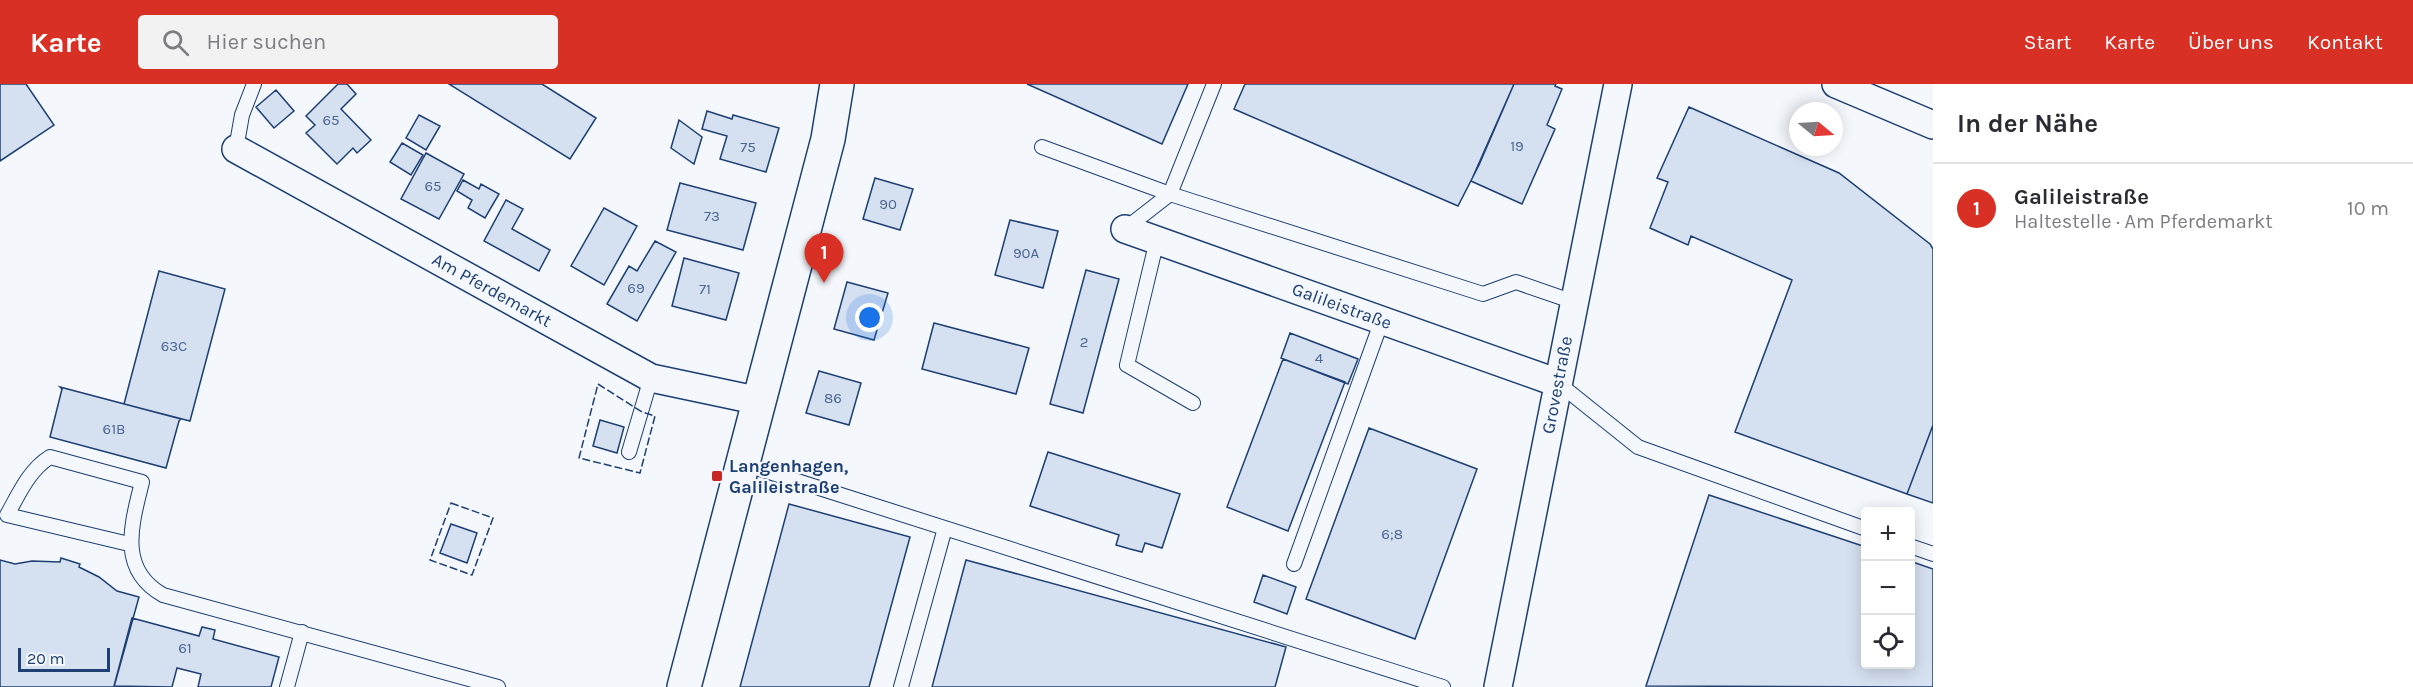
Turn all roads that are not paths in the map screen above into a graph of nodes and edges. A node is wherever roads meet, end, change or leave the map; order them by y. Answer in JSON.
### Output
{"nodes":[{"id":1,"x":254,"y":84,"type":"edge"},
{"id":2,"x":837,"y":84,"type":"edge"},
{"id":3,"x":859,"y":84,"type":"edge"},
{"id":4,"x":1214,"y":84,"type":"edge"},
{"id":5,"x":1618,"y":84,"type":"edge"},
{"id":6,"x":1836,"y":84,"type":"edge"},
{"id":7,"x":1933,"y":125,"type":"edge"},
{"id":8,"x":828,"y":139,"type":"junction"},
{"id":9,"x":1042,"y":147,"type":"dead end"},
{"id":10,"x":236,"y":149,"type":"joint"},
{"id":11,"x":1170,"y":194,"type":"junction"},
{"id":12,"x":1125,"y":229,"type":"joint"},
{"id":13,"x":1157,"y":240,"type":"junction"},
{"id":14,"x":1574,"y":302,"type":"junction"},
{"id":15,"x":1382,"y":320,"type":"junction"},
{"id":16,"x":651,"y":378,"type":"junction"},
{"id":17,"x":1558,"y":383,"type":"junction"},
{"id":18,"x":760,"y":401,"type":"junction"},
{"id":19,"x":1193,"y":403,"type":"dead end"},
{"id":20,"x":629,"y":452,"type":"dead end"},
{"id":21,"x":744,"y":464,"type":"junction"},
{"id":22,"x":1861,"y":527,"type":"edge"},
{"id":23,"x":945,"y":528,"type":"junction"},
{"id":24,"x":129,"y":544,"type":"junction"},
{"id":25,"x":1915,"y":547,"type":"edge"},
{"id":26,"x":1933,"y":554,"type":"edge"},
{"id":27,"x":1294,"y":564,"type":"dead end"},
{"id":28,"x":302,"y":632,"type":"junction"},
{"id":29,"x":1414,"y":683,"type":"edge"},
{"id":30,"x":287,"y":687,"type":"edge"},
{"id":31,"x":498,"y":687,"type":"edge"},
{"id":32,"x":684,"y":687,"type":"edge"},
{"id":33,"x":901,"y":687,"type":"edge"},
{"id":34,"x":1443,"y":687,"type":"edge"},
{"id":35,"x":1498,"y":687,"type":"edge"}],
"edges":[{"from":1,"to":10,"type":"lane"},
{"from":2,"to":8,"type":"street"},
{"from":3,"to":8,"type":"street"},
{"from":4,"to":11,"type":"lane"},
{"from":5,"to":14,"type":"street","name":"Grovestraße"},
{"from":6,"to":7,"type":"street"},
{"from":8,"to":18,"type":"street"},
{"from":9,"to":11,"type":"lane"},
{"from":10,"to":16,"type":"street","name":"Am Pferdemarkt"},
{"from":11,"to":12,"type":"lane"},
{"from":11,"to":14,"type":"lane"},
{"from":12,"to":13,"type":"street","name":"Galileistraße"},
{"from":13,"to":15,"type":"street","name":"Galileistraße"},
{"from":13,"to":19,"type":"lane"},
{"from":14,"to":17,"type":"street","name":"Grovestraße"},
{"from":15,"to":17,"type":"street","name":"Galileistraße"},
{"from":15,"to":27,"type":"lane"},
{"from":16,"to":18,"type":"street","name":"Am Pferdemarkt"},
{"from":16,"to":20,"type":"lane"},
{"from":17,"to":22,"type":"lane"},
{"from":17,"to":35,"type":"street","name":"Grovestraße"},
{"from":18,"to":21,"type":"street"},
{"from":21,"to":23,"type":"lane"},
{"from":21,"to":32,"type":"street"},
{"from":23,"to":29,"type":"lane"},
{"from":23,"to":33,"type":"lane"},
{"from":24,"to":24,"type":"lane"},
{"from":24,"to":28,"type":"lane"},
{"from":25,"to":26,"type":"lane"},
{"from":28,"to":30,"type":"lane"},
{"from":28,"to":31,"type":"lane"},
{"from":29,"to":34,"type":"lane"}]}
